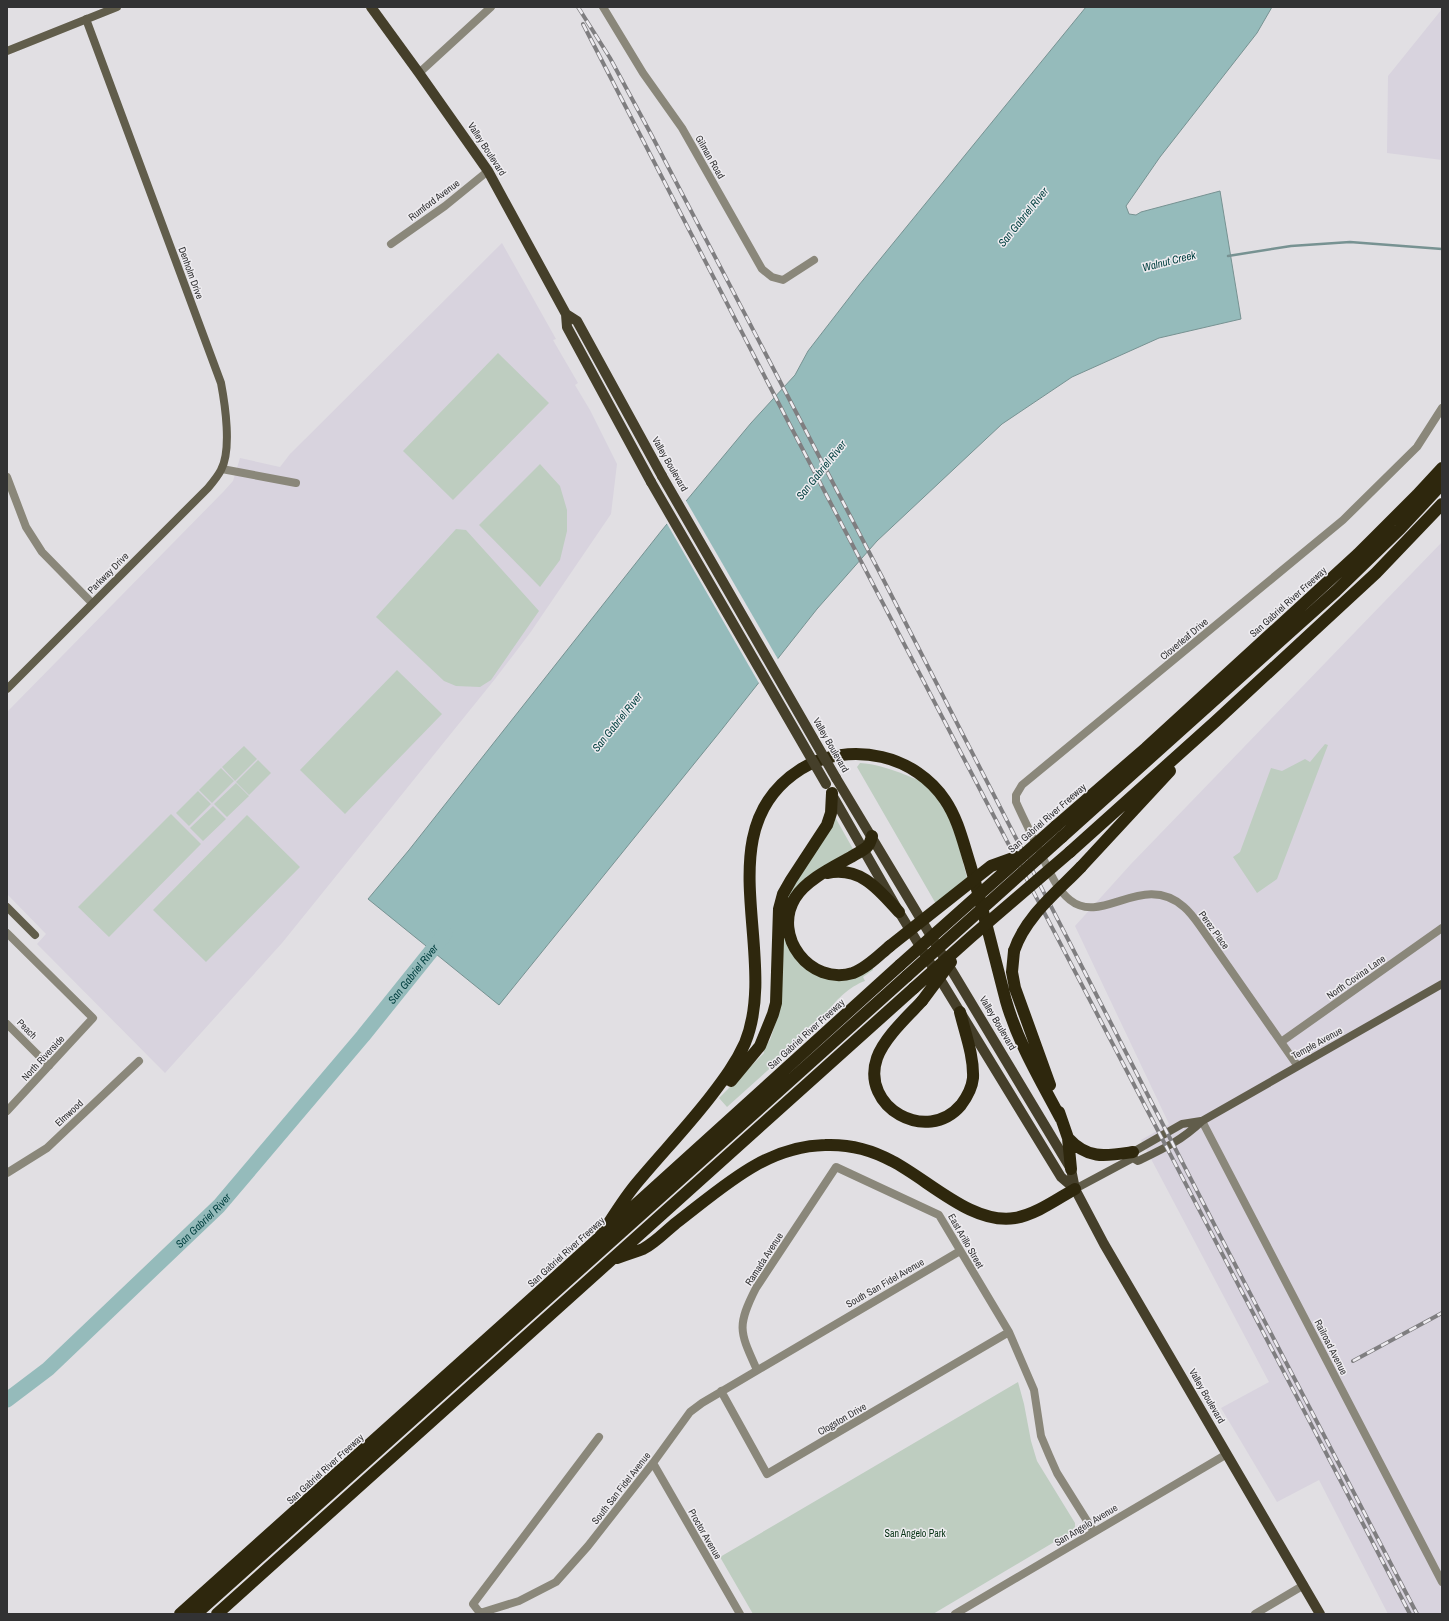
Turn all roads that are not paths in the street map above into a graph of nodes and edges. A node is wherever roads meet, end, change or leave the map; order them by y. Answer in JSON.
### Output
{"nodes":[{"id":1,"x":117,"y":7,"type":"edge"},
{"id":2,"x":371,"y":7,"type":"edge"},
{"id":3,"x":491,"y":7,"type":"edge"},
{"id":4,"x":602,"y":7,"type":"edge"},
{"id":5,"x":86,"y":19,"type":"junction"},
{"id":6,"x":7,"y":51,"type":"edge"},
{"id":7,"x":420,"y":73,"type":"junction"},
{"id":8,"x":488,"y":171,"type":"junction"},
{"id":9,"x":391,"y":244,"type":"dead end"},
{"id":10,"x":814,"y":260,"type":"dead end"},
{"id":11,"x":566,"y":314,"type":"junction"},
{"id":12,"x":1442,"y":408,"type":"edge"},
{"id":13,"x":1442,"y":468,"type":"edge"},
{"id":14,"x":222,"y":469,"type":"junction"},
{"id":15,"x":7,"y":477,"type":"edge"},
{"id":16,"x":296,"y":483,"type":"dead end"},
{"id":17,"x":1442,"y":484,"type":"edge"},
{"id":18,"x":1442,"y":493,"type":"edge"},
{"id":19,"x":1442,"y":504,"type":"edge"},
{"id":20,"x":92,"y":603,"type":"junction"},
{"id":21,"x":7,"y":689,"type":"edge"},
{"id":22,"x":1216,"y":720,"type":"junction"},
{"id":23,"x":829,"y":788,"type":"junction"},
{"id":24,"x":872,"y":836,"type":"junction"},
{"id":25,"x":1063,"y":839,"type":"junction"},
{"id":26,"x":864,"y":849,"type":"junction"},
{"id":27,"x":1023,"y":855,"type":"junction"},
{"id":28,"x":822,"y":874,"type":"junction"},
{"id":29,"x":1069,"y":900,"type":"joint"},
{"id":30,"x":7,"y":907,"type":"edge"},
{"id":31,"x":899,"y":912,"type":"junction"},
{"id":32,"x":1442,"y":928,"type":"edge"},
{"id":33,"x":7,"y":933,"type":"edge"},
{"id":34,"x":35,"y":935,"type":"dead end"},
{"id":35,"x":971,"y":937,"type":"junction"},
{"id":36,"x":911,"y":981,"type":"junction"},
{"id":37,"x":1442,"y":984,"type":"edge"},
{"id":38,"x":960,"y":1012,"type":"junction"},
{"id":39,"x":7,"y":1024,"type":"edge"},
{"id":40,"x":1281,"y":1042,"type":"junction"},
{"id":41,"x":139,"y":1061,"type":"dead end"},
{"id":42,"x":1297,"y":1065,"type":"junction"},
{"id":43,"x":49,"y":1066,"type":"junction"},
{"id":44,"x":7,"y":1110,"type":"edge"},
{"id":45,"x":698,"y":1114,"type":"junction"},
{"id":46,"x":1061,"y":1119,"type":"junction"},
{"id":47,"x":1202,"y":1121,"type":"junction"},
{"id":48,"x":1068,"y":1138,"type":"junction"},
{"id":49,"x":1133,"y":1155,"type":"junction"},
{"id":50,"x":836,"y":1167,"type":"joint"},
{"id":51,"x":1071,"y":1169,"type":"junction"},
{"id":52,"x":7,"y":1173,"type":"edge"},
{"id":53,"x":1075,"y":1189,"type":"junction"},
{"id":54,"x":598,"y":1240,"type":"junction"},
{"id":55,"x":960,"y":1251,"type":"junction"},
{"id":56,"x":610,"y":1260,"type":"junction"},
{"id":57,"x":571,"y":1280,"type":"junction"},
{"id":58,"x":1009,"y":1332,"type":"junction"},
{"id":59,"x":757,"y":1370,"type":"junction"},
{"id":60,"x":721,"y":1391,"type":"junction"},
{"id":61,"x":599,"y":1437,"type":"dead end"},
{"id":62,"x":1227,"y":1454,"type":"junction"},
{"id":63,"x":653,"y":1463,"type":"junction"},
{"id":64,"x":1094,"y":1532,"type":"junction"},
{"id":65,"x":1442,"y":1582,"type":"edge"},
{"id":66,"x":1304,"y":1585,"type":"junction"},
{"id":67,"x":180,"y":1614,"type":"edge"},
{"id":68,"x":196,"y":1614,"type":"edge"},
{"id":69,"x":206,"y":1614,"type":"edge"},
{"id":70,"x":217,"y":1614,"type":"edge"},
{"id":71,"x":740,"y":1614,"type":"edge"},
{"id":72,"x":955,"y":1614,"type":"edge"},
{"id":73,"x":1255,"y":1614,"type":"edge"},
{"id":74,"x":1320,"y":1614,"type":"edge"}],
"edges":[{"from":1,"to":5,"type":"street"},
{"from":2,"to":7,"type":"main road","name":"Valley Boulevard"},
{"from":3,"to":7,"type":"street"},
{"from":4,"to":10,"type":"street","name":"Gilman Road"},
{"from":5,"to":6,"type":"street"},
{"from":5,"to":14,"type":"street","name":"Denholm Drive"},
{"from":7,"to":8,"type":"main road","name":"Valley Boulevard"},
{"from":8,"to":9,"type":"street","name":"Rumford Avenue"},
{"from":8,"to":11,"type":"main road","name":"Valley Boulevard"},
{"from":11,"to":23,"type":"main road","name":"Valley Boulevard","bridge":true},
{"from":11,"to":24,"type":"main road","name":"Valley Boulevard","bridge":true},
{"from":12,"to":29,"type":"street","name":"Cloverleaf Drive"},
{"from":13,"to":25,"type":"highway","name":"San Gabriel River Freeway"},
{"from":14,"to":16,"type":"street"},
{"from":14,"to":20,"type":"street","name":"Parkway Drive"},
{"from":15,"to":20,"type":"street"},
{"from":17,"to":25,"type":"highway"},
{"from":18,"to":25,"type":"highway"},
{"from":19,"to":22,"type":"highway","name":"San Gabriel River Freeway"},
{"from":20,"to":21,"type":"street","name":"Parkway Drive"},
{"from":22,"to":25,"type":"highway","name":"San Gabriel River Freeway"},
{"from":22,"to":46,"type":"highway","bridge":true},
{"from":23,"to":26,"type":"main road","name":"Valley Boulevard"},
{"from":23,"to":45,"type":"highway"},
{"from":24,"to":26,"type":"highway"},
{"from":24,"to":51,"type":"main road","name":"Valley Boulevard"},
{"from":25,"to":27,"type":"highway","name":"San Gabriel River Freeway","bridge":true},
{"from":25,"to":35,"type":"highway","name":"San Gabriel River Freeway","bridge":true},
{"from":25,"to":36,"type":"highway","bridge":true},
{"from":26,"to":28,"type":"highway"},
{"from":26,"to":31,"type":"main road","name":"Valley Boulevard"},
{"from":27,"to":28,"type":"highway","bridge":true},
{"from":27,"to":54,"type":"highway","name":"San Gabriel River Freeway","bridge":true},
{"from":28,"to":31,"type":"highway"},
{"from":29,"to":40,"type":"street","name":"Perez Place"},
{"from":30,"to":34,"type":"street"},
{"from":31,"to":38,"type":"main road","name":"Valley Boulevard"},
{"from":32,"to":40,"type":"street","name":"North Covina Lane"},
{"from":33,"to":43,"type":"street","name":"North Riverside"},
{"from":35,"to":36,"type":"highway","name":"San Gabriel River Freeway","bridge":true},
{"from":35,"to":38,"type":"highway","bridge":true},
{"from":36,"to":56,"type":"highway","name":"San Gabriel River Freeway"},
{"from":36,"to":57,"type":"highway"},
{"from":37,"to":42,"type":"street","name":"Temple Avenue"},
{"from":38,"to":53,"type":"main road","name":"Valley Boulevard"},
{"from":39,"to":43,"type":"street","name":"Peach"},
{"from":40,"to":42,"type":"street","name":"Perez Place"},
{"from":41,"to":52,"type":"street","name":"Elmwood"},
{"from":42,"to":47,"type":"street","name":"Temple Avenue"},
{"from":43,"to":44,"type":"street","name":"North Riverside"},
{"from":45,"to":46,"type":"highway"},
{"from":45,"to":54,"type":"highway"},
{"from":46,"to":48,"type":"highway"},
{"from":47,"to":49,"type":"street","name":"Temple Avenue"},
{"from":47,"to":49,"type":"street","name":"Temple Avenue"},
{"from":47,"to":65,"type":"street","name":"Railroad Avenue"},
{"from":48,"to":49,"type":"highway"},
{"from":48,"to":51,"type":"highway"},
{"from":49,"to":53,"type":"street","name":"Temple Avenue"},
{"from":50,"to":55,"type":"street","name":"East Arillo Street"},
{"from":50,"to":59,"type":"street","name":"Ramada Avenue"},
{"from":51,"to":53,"type":"main road","name":"Valley Boulevard"},
{"from":53,"to":56,"type":"highway"},
{"from":53,"to":62,"type":"main road","name":"Valley Boulevard"},
{"from":54,"to":57,"type":"highway","name":"San Gabriel River Freeway"},
{"from":55,"to":58,"type":"street","name":"East Arillo Street"},
{"from":55,"to":59,"type":"street","name":"South San Fidel Avenue"},
{"from":56,"to":57,"type":"highway","name":"San Gabriel River Freeway"},
{"from":57,"to":67,"type":"highway","name":"San Gabriel River Freeway"},
{"from":57,"to":68,"type":"highway"},
{"from":57,"to":69,"type":"highway"},
{"from":57,"to":70,"type":"highway","name":"San Gabriel River Freeway"},
{"from":58,"to":60,"type":"street","name":"Clogston Drive"},
{"from":58,"to":64,"type":"street","name":"East Arillo Street"},
{"from":59,"to":60,"type":"street","name":"South San Fidel Avenue"},
{"from":60,"to":63,"type":"street","name":"South San Fidel Avenue"},
{"from":61,"to":63,"type":"street","name":"South San Fidel Avenue"},
{"from":62,"to":64,"type":"street","name":"San Angelo Avenue"},
{"from":62,"to":66,"type":"main road","name":"Valley Boulevard"},
{"from":63,"to":71,"type":"street","name":"Proctor Avenue"},
{"from":64,"to":72,"type":"street","name":"San Angelo Avenue"},
{"from":66,"to":73,"type":"street"},
{"from":66,"to":74,"type":"main road","name":"Valley Boulevard"}]}
